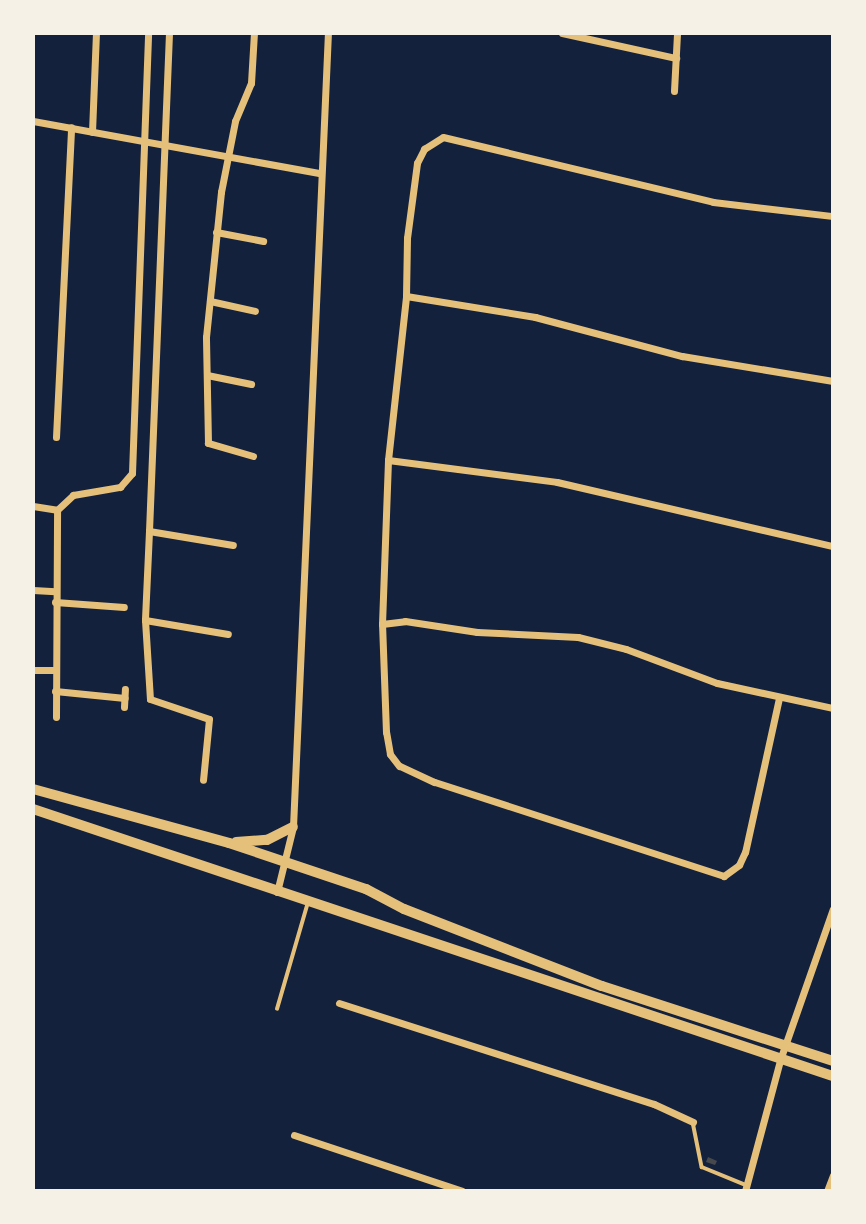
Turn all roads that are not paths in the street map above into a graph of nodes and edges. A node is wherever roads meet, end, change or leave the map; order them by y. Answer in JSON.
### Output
{"nodes":[{"id":1,"x":96,"y":33,"type":"edge"},
{"id":2,"x":148,"y":33,"type":"edge"},
{"id":3,"x":169,"y":33,"type":"edge"},
{"id":4,"x":254,"y":33,"type":"edge"},
{"id":5,"x":328,"y":33,"type":"edge"},
{"id":6,"x":562,"y":33,"type":"edge"},
{"id":7,"x":677,"y":33,"type":"edge"},
{"id":8,"x":676,"y":58,"type":"junction"},
{"id":9,"x":674,"y":92,"type":"dead end"},
{"id":10,"x":33,"y":121,"type":"edge"},
{"id":11,"x":71,"y":127,"type":"junction"},
{"id":12,"x":92,"y":132,"type":"junction"},
{"id":13,"x":142,"y":143,"type":"junction"},
{"id":14,"x":164,"y":145,"type":"junction"},
{"id":15,"x":227,"y":159,"type":"junction"},
{"id":16,"x":320,"y":173,"type":"junction"},
{"id":17,"x":833,"y":216,"type":"edge"},
{"id":18,"x":216,"y":232,"type":"junction"},
{"id":19,"x":263,"y":241,"type":"dead end"},
{"id":20,"x":407,"y":296,"type":"junction"},
{"id":21,"x":210,"y":301,"type":"junction"},
{"id":22,"x":255,"y":311,"type":"dead end"},
{"id":23,"x":206,"y":375,"type":"junction"},
{"id":24,"x":833,"y":381,"type":"edge"},
{"id":25,"x":251,"y":384,"type":"dead end"},
{"id":26,"x":56,"y":437,"type":"dead end"},
{"id":27,"x":253,"y":456,"type":"dead end"},
{"id":28,"x":388,"y":460,"type":"junction"},
{"id":29,"x":33,"y":506,"type":"edge"},
{"id":30,"x":57,"y":510,"type":"junction"},
{"id":31,"x":149,"y":531,"type":"junction"},
{"id":32,"x":233,"y":545,"type":"dead end"},
{"id":33,"x":833,"y":546,"type":"edge"},
{"id":34,"x":33,"y":590,"type":"edge"},
{"id":35,"x":55,"y":591,"type":"junction"},
{"id":36,"x":55,"y":601,"type":"junction"},
{"id":37,"x":124,"y":607,"type":"dead end"},
{"id":38,"x":145,"y":620,"type":"junction"},
{"id":39,"x":382,"y":624,"type":"junction"},
{"id":40,"x":228,"y":634,"type":"dead end"},
{"id":41,"x":33,"y":670,"type":"edge"},
{"id":42,"x":54,"y":670,"type":"junction"},
{"id":43,"x":55,"y":691,"type":"junction"},
{"id":44,"x":779,"y":698,"type":"junction"},
{"id":45,"x":124,"y":707,"type":"dead end"},
{"id":46,"x":833,"y":708,"type":"edge"},
{"id":47,"x":56,"y":717,"type":"dead end"},
{"id":48,"x":203,"y":780,"type":"dead end"},
{"id":49,"x":33,"y":789,"type":"edge"},
{"id":50,"x":33,"y":809,"type":"edge"},
{"id":51,"x":293,"y":827,"type":"junction"},
{"id":52,"x":229,"y":843,"type":"junction"},
{"id":53,"x":285,"y":863,"type":"junction"},
{"id":54,"x":276,"y":892,"type":"junction"},
{"id":55,"x":309,"y":900,"type":"junction"},
{"id":56,"x":833,"y":909,"type":"edge"},
{"id":57,"x":339,"y":1003,"type":"dead end"},
{"id":58,"x":277,"y":1009,"type":"dead end"},
{"id":59,"x":784,"y":1046,"type":"junction"},
{"id":60,"x":780,"y":1060,"type":"junction"},
{"id":61,"x":833,"y":1061,"type":"edge"},
{"id":62,"x":833,"y":1076,"type":"edge"},
{"id":63,"x":693,"y":1122,"type":"joint"},
{"id":64,"x":294,"y":1135,"type":"dead end"},
{"id":65,"x":833,"y":1175,"type":"edge"},
{"id":66,"x":745,"y":1188,"type":"edge"},
{"id":67,"x":462,"y":1191,"type":"edge"},
{"id":68,"x":827,"y":1191,"type":"edge"}],
"edges":[{"from":1,"to":12,"type":"street"},
{"from":2,"to":13,"type":"street"},
{"from":3,"to":14,"type":"street"},
{"from":4,"to":15,"type":"street"},
{"from":5,"to":16,"type":"street"},
{"from":6,"to":8,"type":"street"},
{"from":7,"to":8,"type":"street"},
{"from":8,"to":9,"type":"street"},
{"from":10,"to":11,"type":"street"},
{"from":11,"to":12,"type":"street"},
{"from":11,"to":26,"type":"street"},
{"from":12,"to":13,"type":"street"},
{"from":13,"to":14,"type":"street"},
{"from":13,"to":30,"type":"street"},
{"from":14,"to":15,"type":"street"},
{"from":14,"to":31,"type":"street"},
{"from":15,"to":16,"type":"street"},
{"from":15,"to":18,"type":"street"},
{"from":16,"to":51,"type":"street"},
{"from":17,"to":20,"type":"street"},
{"from":18,"to":19,"type":"street"},
{"from":18,"to":21,"type":"street"},
{"from":20,"to":24,"type":"street"},
{"from":20,"to":28,"type":"street"},
{"from":21,"to":22,"type":"street"},
{"from":21,"to":23,"type":"street"},
{"from":23,"to":25,"type":"street"},
{"from":23,"to":27,"type":"street"},
{"from":28,"to":33,"type":"street"},
{"from":28,"to":39,"type":"street"},
{"from":29,"to":30,"type":"street"},
{"from":30,"to":35,"type":"street"},
{"from":31,"to":32,"type":"street"},
{"from":31,"to":38,"type":"street"},
{"from":34,"to":35,"type":"street"},
{"from":35,"to":36,"type":"street"},
{"from":36,"to":37,"type":"street"},
{"from":36,"to":42,"type":"street"},
{"from":38,"to":40,"type":"street"},
{"from":38,"to":48,"type":"street"},
{"from":39,"to":44,"type":"street"},
{"from":39,"to":44,"type":"street"},
{"from":41,"to":42,"type":"street"},
{"from":42,"to":43,"type":"street"},
{"from":43,"to":45,"type":"street"},
{"from":43,"to":47,"type":"street"},
{"from":44,"to":46,"type":"street"},
{"from":49,"to":52,"type":"street"},
{"from":50,"to":54,"type":"street"},
{"from":51,"to":52,"type":"street"},
{"from":51,"to":53,"type":"street"},
{"from":52,"to":53,"type":"street"},
{"from":53,"to":54,"type":"street"},
{"from":53,"to":59,"type":"street"},
{"from":54,"to":55,"type":"street"},
{"from":55,"to":58,"type":"lane"},
{"from":55,"to":60,"type":"street"},
{"from":56,"to":59,"type":"street"},
{"from":57,"to":63,"type":"street"},
{"from":59,"to":60,"type":"street"},
{"from":59,"to":61,"type":"street"},
{"from":60,"to":62,"type":"street"},
{"from":60,"to":66,"type":"street"},
{"from":63,"to":66,"type":"lane"},
{"from":64,"to":67,"type":"street"},
{"from":65,"to":68,"type":"street"}]}
